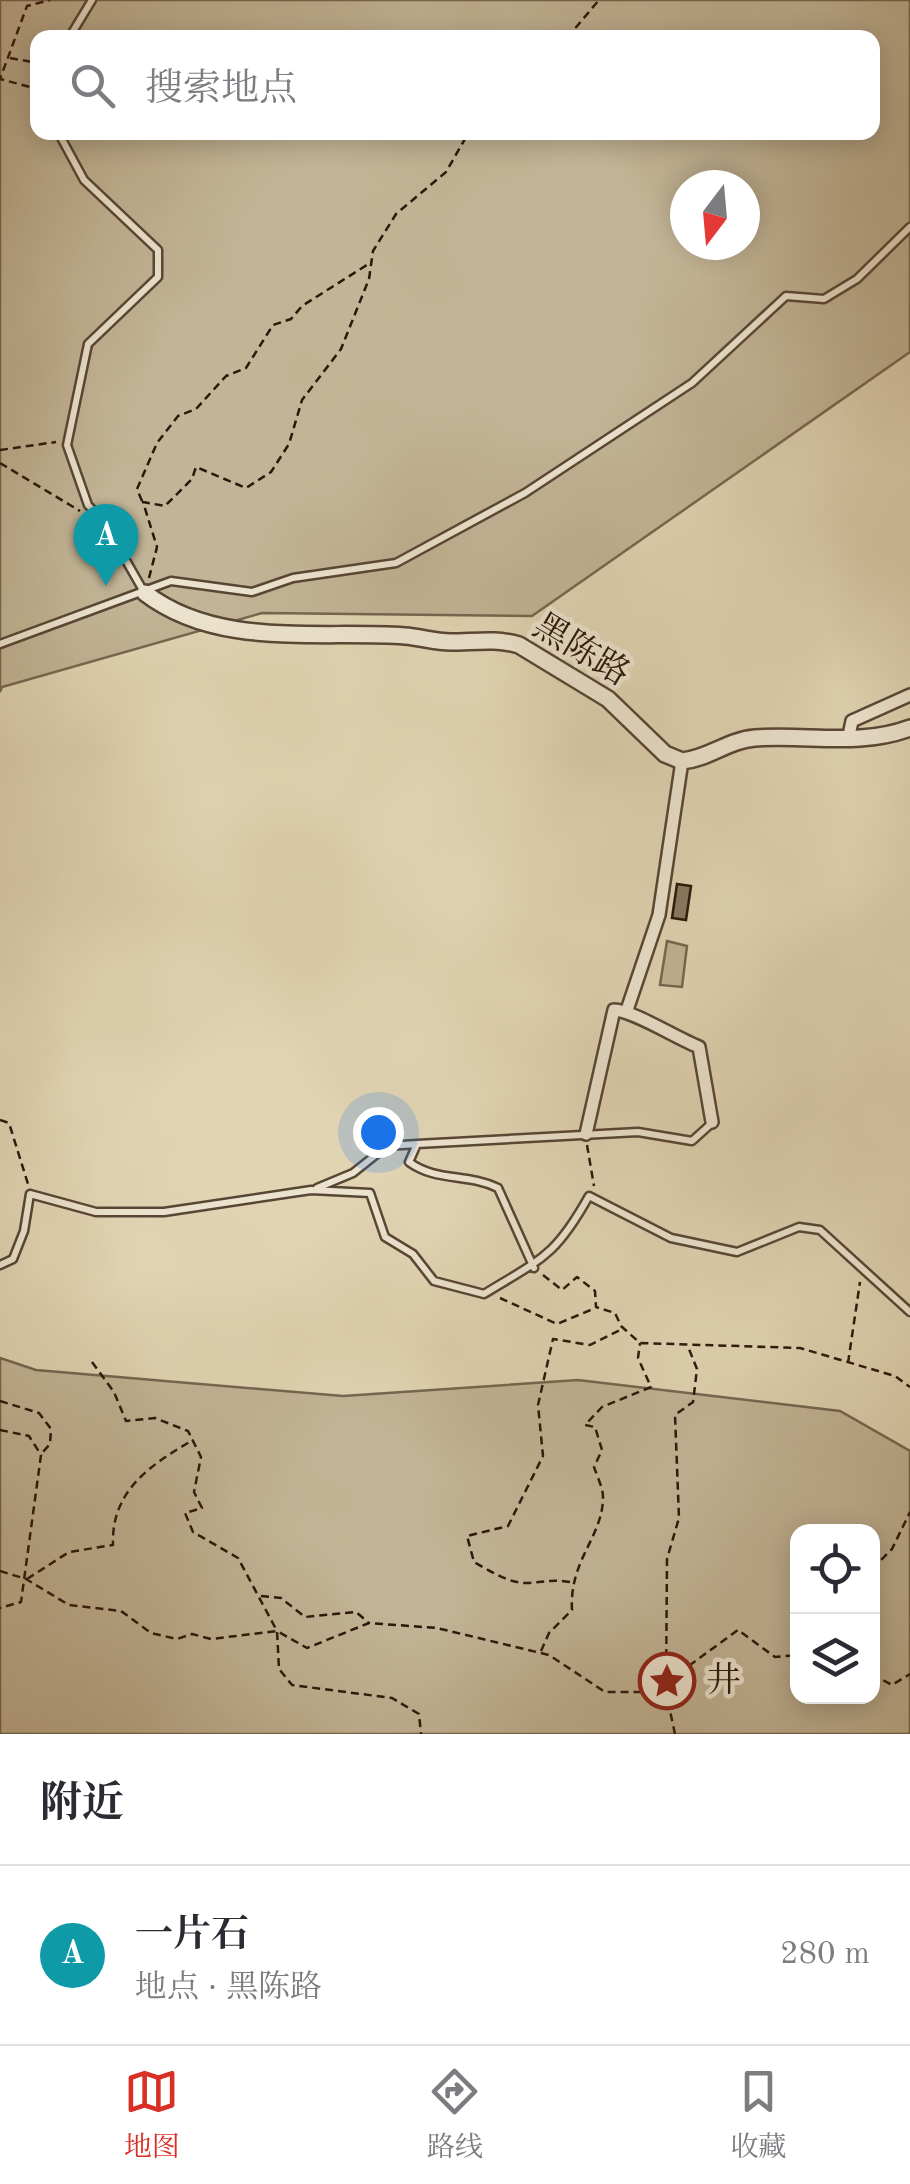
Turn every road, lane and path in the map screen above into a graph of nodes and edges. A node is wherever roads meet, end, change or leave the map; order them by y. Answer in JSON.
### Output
{"nodes":[{"id":1,"x":50,"y":0,"type":"edge"},
{"id":2,"x":92,"y":0,"type":"edge"},
{"id":3,"x":599,"y":0,"type":"edge"},
{"id":4,"x":74,"y":30,"type":"edge"},
{"id":5,"x":573,"y":30,"type":"edge"},
{"id":6,"x":8,"y":58,"type":"junction"},
{"id":7,"x":30,"y":62,"type":"edge"},
{"id":8,"x":30,"y":87,"type":"edge"},
{"id":9,"x":62,"y":140,"type":"edge"},
{"id":10,"x":464,"y":140,"type":"edge"},
{"id":11,"x":910,"y":228,"type":"edge"},
{"id":12,"x":372,"y":262,"type":"junction"},
{"id":13,"x":67,"y":446,"type":"junction"},
{"id":14,"x":0,"y":450,"type":"edge"},
{"id":15,"x":0,"y":463,"type":"edge"},
{"id":16,"x":142,"y":502,"type":"junction"},
{"id":17,"x":104,"y":522,"type":"junction"},
{"id":18,"x":145,"y":593,"type":"junction"},
{"id":19,"x":0,"y":644,"type":"edge"},
{"id":20,"x":910,"y":695,"type":"edge"},
{"id":21,"x":910,"y":728,"type":"edge"},
{"id":22,"x":848,"y":740,"type":"junction"},
{"id":23,"x":682,"y":761,"type":"junction"},
{"id":24,"x":627,"y":1010,"type":"junction"},
{"id":25,"x":0,"y":1120,"type":"edge"},
{"id":26,"x":712,"y":1122,"type":"joint"},
{"id":27,"x":586,"y":1134,"type":"junction"},
{"id":28,"x":418,"y":1144,"type":"junction"},
{"id":29,"x":311,"y":1190,"type":"junction"},
{"id":30,"x":30,"y":1194,"type":"junction"},
{"id":31,"x":588,"y":1196,"type":"junction"},
{"id":32,"x":0,"y":1266,"type":"edge"},
{"id":33,"x":534,"y":1268,"type":"junction"},
{"id":34,"x":862,"y":1270,"type":"junction"},
{"id":35,"x":484,"y":1294,"type":"junction"},
{"id":36,"x":596,"y":1307,"type":"junction"},
{"id":37,"x":910,"y":1312,"type":"edge"},
{"id":38,"x":624,"y":1328,"type":"junction"},
{"id":39,"x":640,"y":1344,"type":"junction"},
{"id":40,"x":688,"y":1347,"type":"junction"},
{"id":41,"x":92,"y":1362,"type":"dead end"},
{"id":42,"x":848,"y":1364,"type":"junction"},
{"id":43,"x":910,"y":1387,"type":"edge"},
{"id":44,"x":0,"y":1401,"type":"edge"},
{"id":45,"x":0,"y":1430,"type":"edge"},
{"id":46,"x":193,"y":1440,"type":"junction"},
{"id":47,"x":40,"y":1454,"type":"junction"},
{"id":48,"x":910,"y":1512,"type":"edge"},
{"id":49,"x":880,"y":1561,"type":"edge"},
{"id":50,"x":0,"y":1571,"type":"edge"},
{"id":51,"x":26,"y":1579,"type":"junction"},
{"id":52,"x":570,"y":1582,"type":"junction"},
{"id":53,"x":259,"y":1596,"type":"junction"},
{"id":54,"x":0,"y":1608,"type":"edge"},
{"id":55,"x":369,"y":1623,"type":"junction"},
{"id":56,"x":277,"y":1631,"type":"junction"},
{"id":57,"x":540,"y":1652,"type":"junction"},
{"id":58,"x":790,"y":1656,"type":"edge"},
{"id":59,"x":910,"y":1674,"type":"edge"},
{"id":60,"x":880,"y":1678,"type":"edge"},
{"id":61,"x":666,"y":1692,"type":"junction"},
{"id":62,"x":422,"y":1734,"type":"edge"},
{"id":63,"x":675,"y":1734,"type":"edge"}],
"edges":[{"from":1,"to":6,"type":"path"},
{"from":2,"to":4,"type":"lane"},
{"from":3,"to":5,"type":"path"},
{"from":6,"to":7,"type":"path"},
{"from":6,"to":8,"type":"path"},
{"from":9,"to":13,"type":"lane"},
{"from":10,"to":12,"type":"path"},
{"from":11,"to":18,"type":"lane"},
{"from":12,"to":16,"type":"path"},
{"from":12,"to":16,"type":"path"},
{"from":13,"to":14,"type":"path"},
{"from":13,"to":17,"type":"lane"},
{"from":15,"to":17,"type":"path"},
{"from":16,"to":18,"type":"path"},
{"from":17,"to":18,"type":"lane"},
{"from":18,"to":19,"type":"lane"},
{"from":18,"to":23,"type":"street","name":"黑陈路"},
{"from":20,"to":22,"type":"street"},
{"from":21,"to":22,"type":"street"},
{"from":22,"to":23,"type":"street"},
{"from":23,"to":24,"type":"street"},
{"from":24,"to":26,"type":"street"},
{"from":24,"to":27,"type":"street"},
{"from":25,"to":30,"type":"path"},
{"from":26,"to":27,"type":"lane"},
{"from":27,"to":28,"type":"lane"},
{"from":27,"to":31,"type":"path"},
{"from":28,"to":29,"type":"lane"},
{"from":28,"to":33,"type":"lane"},
{"from":29,"to":30,"type":"lane"},
{"from":29,"to":35,"type":"lane"},
{"from":30,"to":32,"type":"lane"},
{"from":31,"to":33,"type":"lane"},
{"from":31,"to":34,"type":"lane"},
{"from":33,"to":35,"type":"lane"},
{"from":33,"to":36,"type":"path"},
{"from":34,"to":37,"type":"lane"},
{"from":34,"to":42,"type":"path"},
{"from":35,"to":36,"type":"path"},
{"from":36,"to":38,"type":"path"},
{"from":38,"to":39,"type":"path"},
{"from":38,"to":52,"type":"path"},
{"from":39,"to":40,"type":"path"},
{"from":39,"to":52,"type":"path"},
{"from":40,"to":42,"type":"path"},
{"from":40,"to":61,"type":"path"},
{"from":41,"to":46,"type":"path"},
{"from":42,"to":43,"type":"path"},
{"from":44,"to":47,"type":"path"},
{"from":45,"to":47,"type":"path"},
{"from":46,"to":51,"type":"path"},
{"from":46,"to":53,"type":"path"},
{"from":47,"to":51,"type":"path"},
{"from":48,"to":49,"type":"path"},
{"from":50,"to":51,"type":"path"},
{"from":51,"to":54,"type":"path"},
{"from":51,"to":56,"type":"path"},
{"from":52,"to":57,"type":"path"},
{"from":53,"to":55,"type":"path"},
{"from":53,"to":56,"type":"path"},
{"from":55,"to":56,"type":"path"},
{"from":55,"to":57,"type":"path"},
{"from":56,"to":62,"type":"path"},
{"from":57,"to":61,"type":"path"},
{"from":58,"to":61,"type":"path"},
{"from":59,"to":60,"type":"path"},
{"from":61,"to":63,"type":"path"}]}
